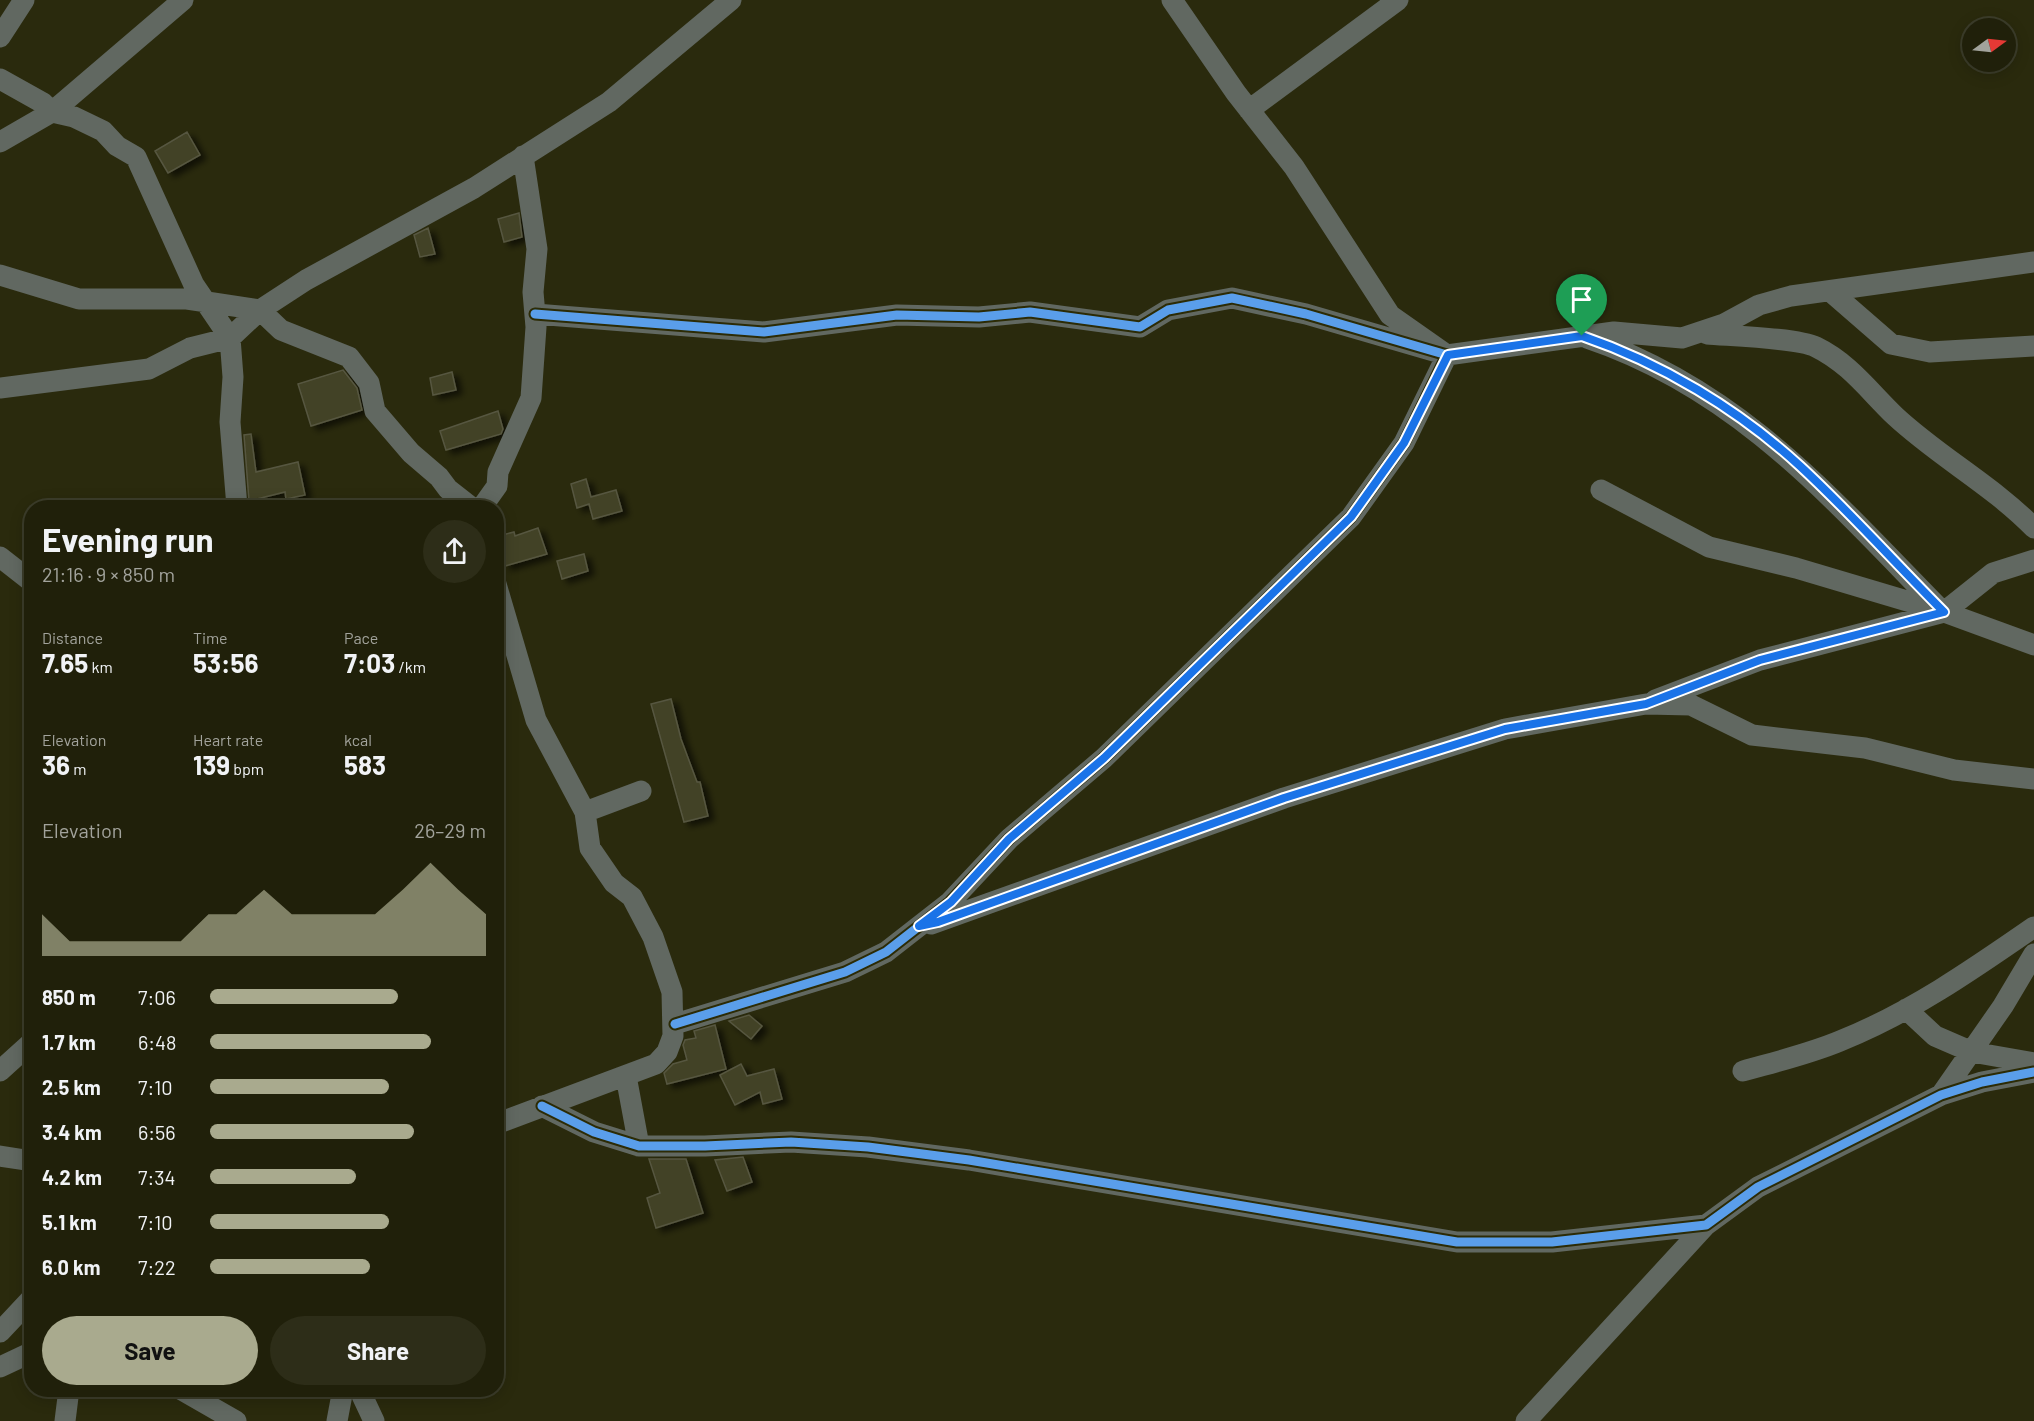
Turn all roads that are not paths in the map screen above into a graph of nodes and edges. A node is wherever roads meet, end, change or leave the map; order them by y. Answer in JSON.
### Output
{"nodes":[{"id":1,"x":24,"y":0,"type":"edge"},
{"id":2,"x":183,"y":0,"type":"edge"},
{"id":3,"x":731,"y":0,"type":"edge"},
{"id":4,"x":1172,"y":0,"type":"edge"},
{"id":5,"x":1398,"y":0,"type":"edge"},
{"id":6,"x":0,"y":37,"type":"edge"},
{"id":7,"x":0,"y":79,"type":"edge"},
{"id":8,"x":1249,"y":110,"type":"junction"},
{"id":9,"x":52,"y":112,"type":"junction"},
{"id":10,"x":0,"y":142,"type":"edge"},
{"id":11,"x":523,"y":156,"type":"junction"},
{"id":12,"x":2034,"y":262,"type":"edge"},
{"id":13,"x":0,"y":275,"type":"edge"},
{"id":14,"x":1830,"y":291,"type":"junction"},
{"id":15,"x":205,"y":301,"type":"junction"},
{"id":16,"x":260,"y":310,"type":"junction"},
{"id":17,"x":535,"y":314,"type":"junction"},
{"id":18,"x":1697,"y":333,"type":"junction"},
{"id":19,"x":1582,"y":336,"type":"junction"},
{"id":20,"x":230,"y":338,"type":"junction"},
{"id":21,"x":2034,"y":346,"type":"edge"},
{"id":22,"x":1448,"y":355,"type":"junction"},
{"id":23,"x":0,"y":388,"type":"edge"},
{"id":24,"x":1601,"y":490,"type":"dead end"},
{"id":25,"x":236,"y":500,"type":"edge"},
{"id":26,"x":463,"y":500,"type":"edge"},
{"id":27,"x":487,"y":500,"type":"edge"},
{"id":28,"x":2034,"y":528,"type":"edge"},
{"id":29,"x":0,"y":557,"type":"edge"},
{"id":30,"x":2034,"y":560,"type":"edge"},
{"id":31,"x":24,"y":576,"type":"edge"},
{"id":32,"x":504,"y":611,"type":"edge"},
{"id":33,"x":1944,"y":612,"type":"junction"},
{"id":34,"x":2034,"y":645,"type":"edge"},
{"id":35,"x":1646,"y":704,"type":"junction"},
{"id":36,"x":2034,"y":779,"type":"edge"},
{"id":37,"x":640,"y":791,"type":"dead end"},
{"id":38,"x":585,"y":812,"type":"junction"},
{"id":39,"x":919,"y":926,"type":"junction"},
{"id":40,"x":2034,"y":927,"type":"edge"},
{"id":41,"x":2034,"y":954,"type":"edge"},
{"id":42,"x":1906,"y":1009,"type":"junction"},
{"id":43,"x":675,"y":1024,"type":"junction"},
{"id":44,"x":24,"y":1049,"type":"edge"},
{"id":45,"x":1972,"y":1052,"type":"junction"},
{"id":46,"x":2034,"y":1063,"type":"edge"},
{"id":47,"x":0,"y":1071,"type":"edge"},
{"id":48,"x":1743,"y":1071,"type":"dead end"},
{"id":49,"x":2034,"y":1071,"type":"edge"},
{"id":50,"x":626,"y":1076,"type":"junction"},
{"id":51,"x":1941,"y":1095,"type":"junction"},
{"id":52,"x":542,"y":1106,"type":"junction"},
{"id":53,"x":504,"y":1121,"type":"edge"},
{"id":54,"x":639,"y":1146,"type":"junction"},
{"id":55,"x":0,"y":1155,"type":"edge"},
{"id":56,"x":24,"y":1160,"type":"edge"},
{"id":57,"x":1706,"y":1225,"type":"junction"},
{"id":58,"x":24,"y":1306,"type":"edge"},
{"id":59,"x":0,"y":1332,"type":"edge"},
{"id":60,"x":24,"y":1356,"type":"edge"},
{"id":61,"x":0,"y":1367,"type":"edge"},
{"id":62,"x":68,"y":1397,"type":"edge"},
{"id":63,"x":194,"y":1397,"type":"edge"},
{"id":64,"x":342,"y":1397,"type":"edge"},
{"id":65,"x":363,"y":1397,"type":"edge"},
{"id":66,"x":64,"y":1421,"type":"edge"},
{"id":67,"x":236,"y":1421,"type":"edge"},
{"id":68,"x":337,"y":1421,"type":"edge"},
{"id":69,"x":374,"y":1421,"type":"edge"},
{"id":70,"x":1526,"y":1421,"type":"edge"}],
"edges":[{"from":1,"to":6,"type":"street"},
{"from":2,"to":9,"type":"street"},
{"from":3,"to":11,"type":"street"},
{"from":4,"to":8,"type":"street"},
{"from":5,"to":8,"type":"street"},
{"from":7,"to":9,"type":"street"},
{"from":8,"to":22,"type":"street"},
{"from":9,"to":10,"type":"street"},
{"from":9,"to":15,"type":"street"},
{"from":11,"to":16,"type":"street"},
{"from":11,"to":17,"type":"street"},
{"from":12,"to":14,"type":"street"},
{"from":13,"to":15,"type":"street"},
{"from":14,"to":18,"type":"street"},
{"from":14,"to":21,"type":"street"},
{"from":15,"to":16,"type":"street"},
{"from":15,"to":20,"type":"street"},
{"from":16,"to":20,"type":"street"},
{"from":16,"to":26,"type":"street"},
{"from":17,"to":22,"type":"street"},
{"from":17,"to":27,"type":"street"},
{"from":18,"to":19,"type":"street"},
{"from":18,"to":28,"type":"street"},
{"from":19,"to":22,"type":"street"},
{"from":19,"to":33,"type":"street"},
{"from":20,"to":23,"type":"street"},
{"from":20,"to":25,"type":"street"},
{"from":22,"to":39,"type":"street"},
{"from":24,"to":33,"type":"street"},
{"from":29,"to":31,"type":"street"},
{"from":30,"to":33,"type":"street"},
{"from":32,"to":38,"type":"street"},
{"from":33,"to":34,"type":"street"},
{"from":33,"to":35,"type":"street"},
{"from":35,"to":36,"type":"street"},
{"from":35,"to":39,"type":"street"},
{"from":37,"to":38,"type":"street"},
{"from":38,"to":43,"type":"street"},
{"from":39,"to":43,"type":"street"},
{"from":40,"to":42,"type":"street"},
{"from":41,"to":45,"type":"street"},
{"from":42,"to":45,"type":"street"},
{"from":42,"to":48,"type":"street"},
{"from":43,"to":50,"type":"street"},
{"from":44,"to":47,"type":"street"},
{"from":45,"to":46,"type":"street"},
{"from":45,"to":51,"type":"street"},
{"from":49,"to":51,"type":"street"},
{"from":50,"to":52,"type":"street"},
{"from":50,"to":54,"type":"street"},
{"from":51,"to":57,"type":"street"},
{"from":52,"to":53,"type":"street"},
{"from":52,"to":54,"type":"street"},
{"from":54,"to":57,"type":"street"},
{"from":55,"to":56,"type":"street"},
{"from":57,"to":70,"type":"street"},
{"from":58,"to":59,"type":"street"},
{"from":60,"to":61,"type":"street"},
{"from":62,"to":66,"type":"street"},
{"from":63,"to":67,"type":"street"},
{"from":64,"to":68,"type":"street"},
{"from":65,"to":69,"type":"street"}]}
